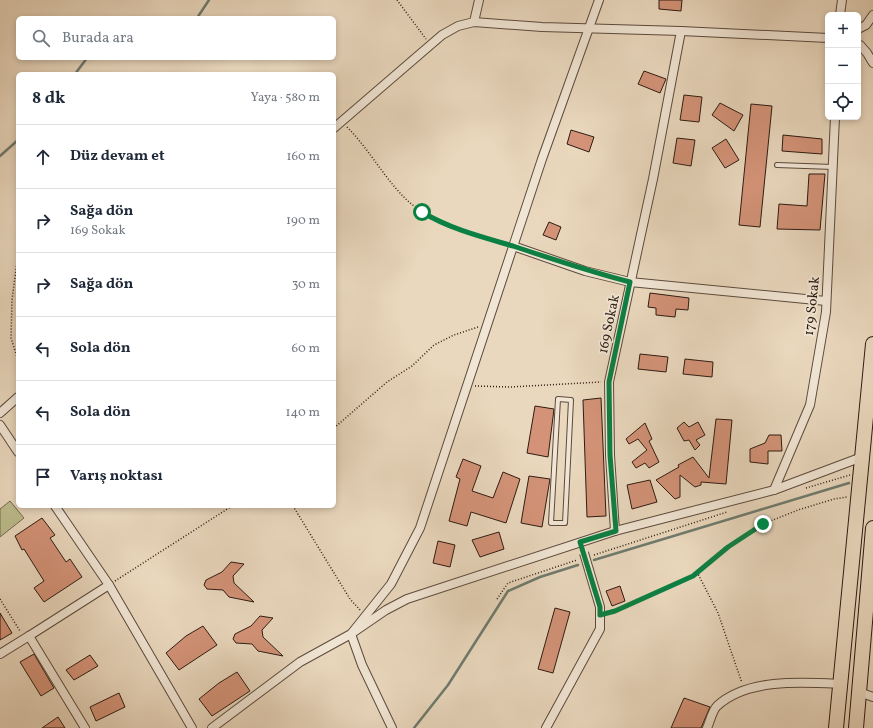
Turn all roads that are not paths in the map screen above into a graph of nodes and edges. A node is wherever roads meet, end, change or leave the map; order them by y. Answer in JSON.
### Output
{"nodes":[{"id":1,"x":479,"y":0,"type":"edge"},
{"id":2,"x":599,"y":0,"type":"edge"},
{"id":3,"x":842,"y":0,"type":"edge"},
{"id":4,"x":840,"y":12,"type":"edge"},
{"id":5,"x":873,"y":15,"type":"edge"},
{"id":6,"x":474,"y":22,"type":"junction"},
{"id":7,"x":866,"y":27,"type":"edge"},
{"id":8,"x":590,"y":29,"type":"junction"},
{"id":9,"x":681,"y":31,"type":"junction"},
{"id":10,"x":825,"y":38,"type":"edge"},
{"id":11,"x":861,"y":45,"type":"edge"},
{"id":12,"x":861,"y":47,"type":"edge"},
{"id":13,"x":873,"y":47,"type":"edge"},
{"id":14,"x":873,"y":63,"type":"edge"},
{"id":15,"x":835,"y":120,"type":"edge"},
{"id":16,"x":336,"y":126,"type":"edge"},
{"id":17,"x":777,"y":165,"type":"dead end"},
{"id":18,"x":833,"y":167,"type":"junction"},
{"id":19,"x":513,"y":246,"type":"junction"},
{"id":20,"x":630,"y":282,"type":"junction"},
{"id":21,"x":826,"y":301,"type":"junction"},
{"id":22,"x":873,"y":344,"type":"edge"},
{"id":23,"x":16,"y":399,"type":"edge"},
{"id":24,"x":571,"y":400,"type":"joint"},
{"id":25,"x":0,"y":413,"type":"edge"},
{"id":26,"x":0,"y":425,"type":"edge"},
{"id":27,"x":16,"y":449,"type":"edge"},
{"id":28,"x":862,"y":456,"type":"junction"},
{"id":29,"x":774,"y":490,"type":"junction"},
{"id":30,"x":56,"y":508,"type":"edge"},
{"id":31,"x":873,"y":528,"type":"edge"},
{"id":32,"x":616,"y":531,"type":"junction"},
{"id":33,"x":580,"y":542,"type":"junction"},
{"id":34,"x":109,"y":585,"type":"junction"},
{"id":35,"x":351,"y":634,"type":"junction"},
{"id":36,"x":26,"y":637,"type":"junction"},
{"id":37,"x":0,"y":654,"type":"edge"},
{"id":38,"x":840,"y":684,"type":"junction"},
{"id":39,"x":859,"y":692,"type":"junction"},
{"id":40,"x":873,"y":697,"type":"edge"},
{"id":41,"x":85,"y":728,"type":"edge"},
{"id":42,"x":192,"y":728,"type":"edge"},
{"id":43,"x":212,"y":728,"type":"edge"},
{"id":44,"x":392,"y":728,"type":"edge"},
{"id":45,"x":546,"y":728,"type":"edge"},
{"id":46,"x":707,"y":728,"type":"edge"},
{"id":47,"x":836,"y":728,"type":"edge"},
{"id":48,"x":856,"y":728,"type":"edge"}],
"edges":[{"from":1,"to":6,"type":"street"},
{"from":2,"to":8,"type":"street"},
{"from":3,"to":4,"type":"street"},
{"from":5,"to":7,"type":"street"},
{"from":6,"to":8,"type":"street"},
{"from":6,"to":16,"type":"street"},
{"from":8,"to":9,"type":"street"},
{"from":8,"to":19,"type":"street"},
{"from":9,"to":10,"type":"street"},
{"from":9,"to":20,"type":"street","name":"169 Sokak"},
{"from":11,"to":13,"type":"street"},
{"from":12,"to":14,"type":"street"},
{"from":15,"to":18,"type":"street","name":"179 Sokak"},
{"from":17,"to":18,"type":"lane"},
{"from":18,"to":21,"type":"street","name":"179 Sokak"},
{"from":19,"to":20,"type":"street"},
{"from":19,"to":35,"type":"street"},
{"from":20,"to":21,"type":"street"},
{"from":20,"to":32,"type":"street","name":"169 Sokak"},
{"from":21,"to":29,"type":"street","name":"179 Sokak"},
{"from":22,"to":28,"type":"highway"},
{"from":23,"to":25,"type":"street"},
{"from":24,"to":24,"type":"lane"},
{"from":26,"to":27,"type":"street"},
{"from":28,"to":29,"type":"street"},
{"from":28,"to":38,"type":"highway"},
{"from":29,"to":32,"type":"street"},
{"from":30,"to":34,"type":"street"},
{"from":31,"to":39,"type":"highway"},
{"from":32,"to":33,"type":"street"},
{"from":33,"to":35,"type":"street"},
{"from":33,"to":45,"type":"street","bridge":true},
{"from":34,"to":36,"type":"street"},
{"from":34,"to":42,"type":"street"},
{"from":35,"to":43,"type":"street"},
{"from":35,"to":44,"type":"street"},
{"from":36,"to":37,"type":"street"},
{"from":36,"to":41,"type":"street"},
{"from":38,"to":46,"type":"street"},
{"from":38,"to":47,"type":"highway"},
{"from":39,"to":40,"type":"street"},
{"from":39,"to":48,"type":"highway"}]}
